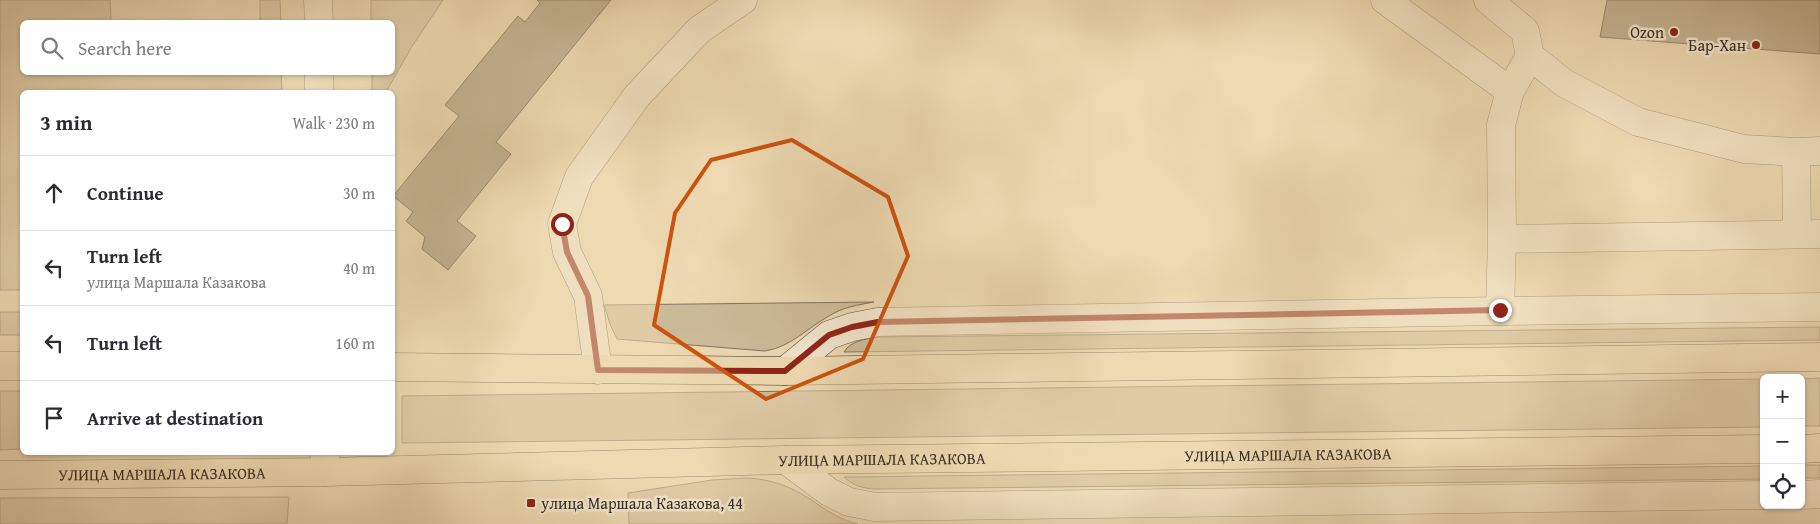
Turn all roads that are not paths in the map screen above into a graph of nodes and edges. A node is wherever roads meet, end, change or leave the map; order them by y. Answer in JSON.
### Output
{"nodes":[{"id":1,"x":318,"y":0,"type":"edge"},
{"id":2,"x":743,"y":0,"type":"edge"},
{"id":3,"x":1385,"y":0,"type":"edge"},
{"id":4,"x":1488,"y":0,"type":"edge"},
{"id":5,"x":318,"y":20,"type":"edge"},
{"id":6,"x":1530,"y":56,"type":"junction"},
{"id":7,"x":319,"y":75,"type":"edge"},
{"id":8,"x":320,"y":90,"type":"edge"},
{"id":9,"x":1510,"y":91,"type":"junction"},
{"id":10,"x":1808,"y":151,"type":"edge"},
{"id":11,"x":1808,"y":234,"type":"edge"},
{"id":12,"x":1502,"y":239,"type":"junction"},
{"id":13,"x":1820,"y":307,"type":"edge"},
{"id":14,"x":1500,"y":310,"type":"junction"},
{"id":15,"x":1820,"y":357,"type":"edge"},
{"id":16,"x":0,"y":366,"type":"edge"},
{"id":17,"x":20,"y":366,"type":"edge"},
{"id":18,"x":395,"y":367,"type":"edge"},
{"id":19,"x":598,"y":370,"type":"junction"},
{"id":20,"x":785,"y":371,"type":"junction"},
{"id":21,"x":1820,"y":448,"type":"edge"},
{"id":22,"x":1760,"y":449,"type":"edge"},
{"id":23,"x":1805,"y":449,"type":"edge"},
{"id":24,"x":786,"y":460,"type":"junction"},
{"id":25,"x":325,"y":462,"type":"edge"},
{"id":26,"x":0,"y":475,"type":"edge"},
{"id":27,"x":1820,"y":494,"type":"edge"},
{"id":28,"x":1760,"y":495,"type":"edge"},
{"id":29,"x":1805,"y":495,"type":"edge"}],
"edges":[{"from":1,"to":5,"type":"street"},
{"from":2,"to":19,"type":"street"},
{"from":3,"to":9,"type":"street"},
{"from":4,"to":6,"type":"street"},
{"from":6,"to":9,"type":"street"},
{"from":6,"to":10,"type":"street"},
{"from":7,"to":8,"type":"street"},
{"from":9,"to":12,"type":"street"},
{"from":10,"to":11,"type":"street"},
{"from":11,"to":12,"type":"street"},
{"from":12,"to":14,"type":"street"},
{"from":13,"to":14,"type":"street"},
{"from":14,"to":20,"type":"street"},
{"from":15,"to":20,"type":"main road"},
{"from":16,"to":17,"type":"main road"},
{"from":18,"to":19,"type":"main road"},
{"from":19,"to":20,"type":"main road"},
{"from":21,"to":23,"type":"main road"},
{"from":22,"to":24,"type":"main road","name":"УЛИЦА МАРШАЛА КАЗАКОВА"},
{"from":24,"to":25,"type":"main road","name":"УЛИЦА МАРШАЛА КАЗАКОВА"},
{"from":24,"to":28,"type":"street"},
{"from":25,"to":26,"type":"main road","name":"УЛИЦА МАРШАЛА КАЗАКОВА"},
{"from":27,"to":29,"type":"street"}]}
